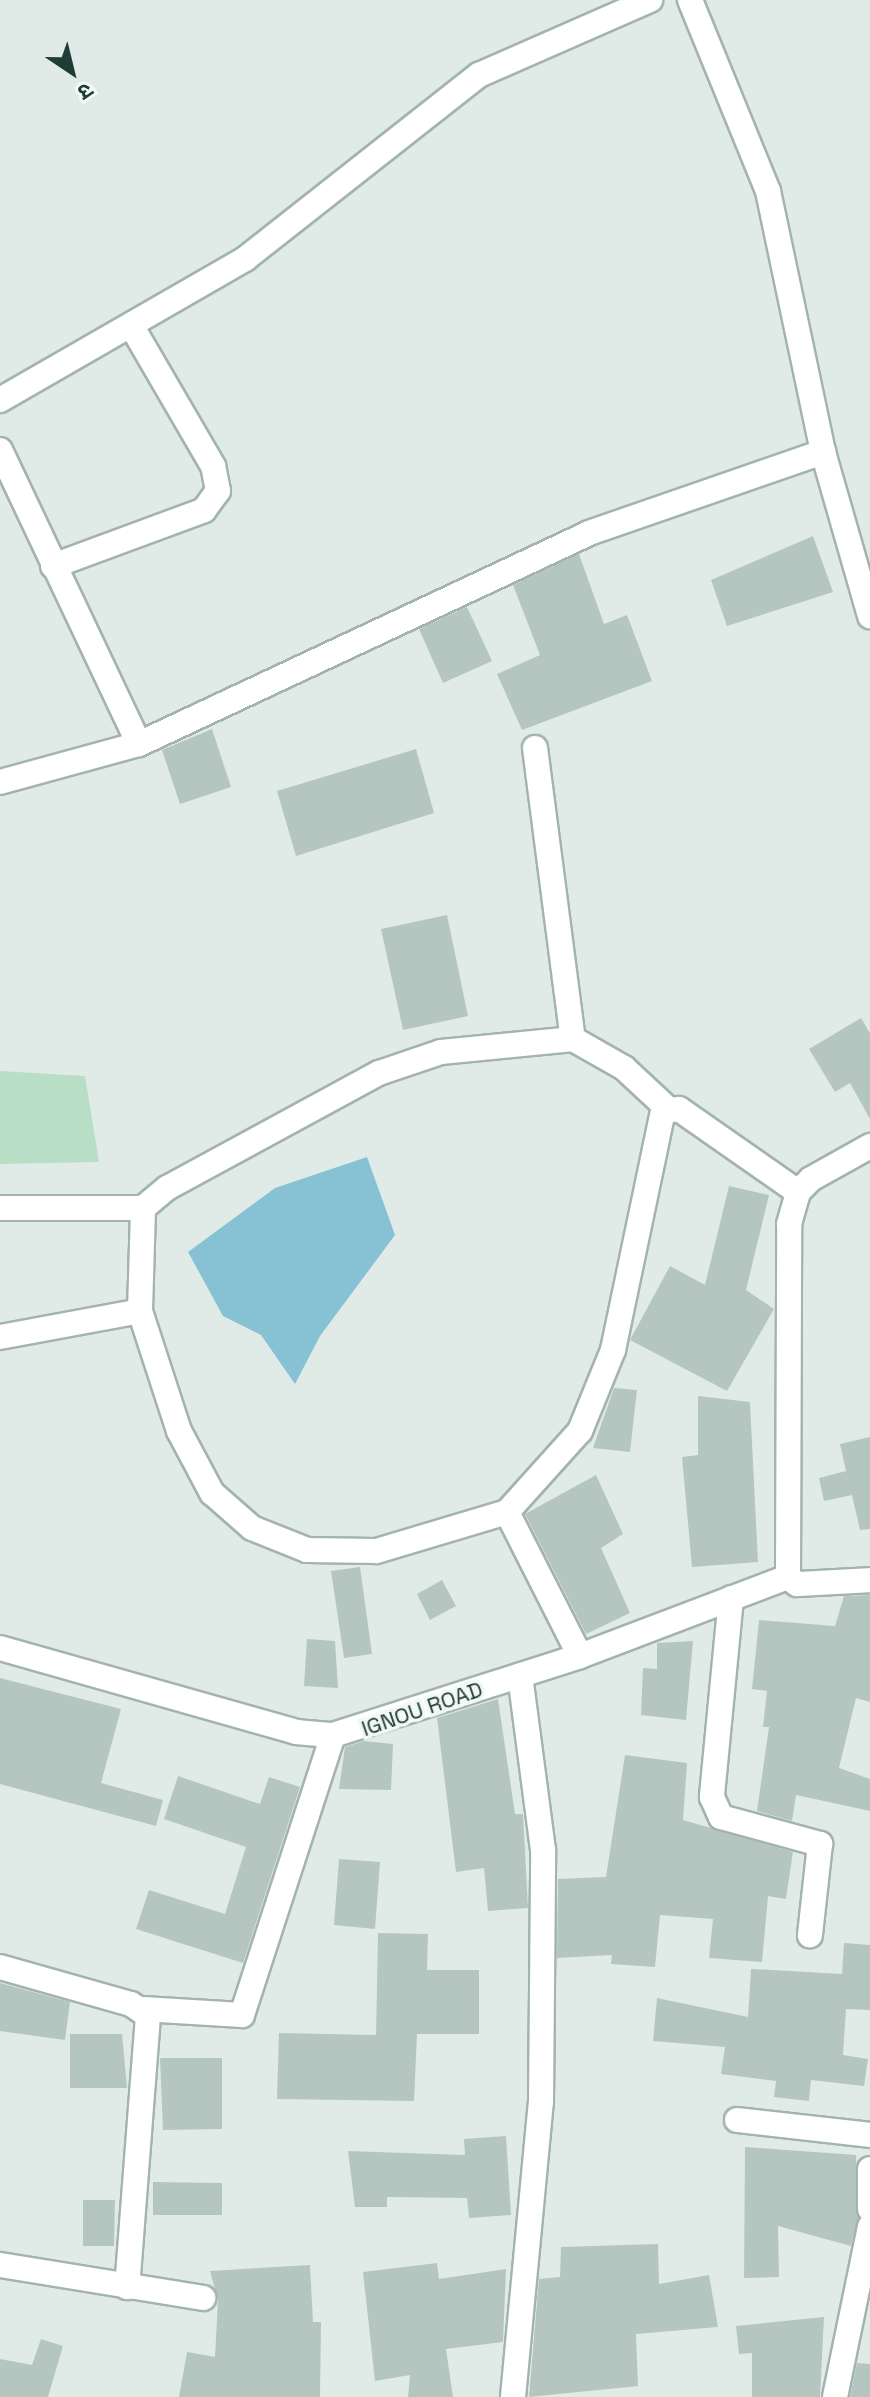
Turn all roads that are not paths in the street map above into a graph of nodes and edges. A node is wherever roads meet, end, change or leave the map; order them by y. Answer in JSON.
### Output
{"nodes":[{"id":1,"x":650,"y":0,"type":"edge"},
{"id":2,"x":690,"y":0,"type":"edge"},
{"id":3,"x":131,"y":325,"type":"junction"},
{"id":4,"x":0,"y":400,"type":"edge"},
{"id":5,"x":0,"y":450,"type":"edge"},
{"id":6,"x":823,"y":452,"type":"junction"},
{"id":7,"x":53,"y":566,"type":"junction"},
{"id":8,"x":870,"y":616,"type":"edge"},
{"id":9,"x":139,"y":744,"type":"junction"},
{"id":10,"x":535,"y":748,"type":"dead end"},
{"id":11,"x":0,"y":782,"type":"edge"},
{"id":12,"x":573,"y":1039,"type":"junction"},
{"id":13,"x":666,"y":1107,"type":"junction"},
{"id":14,"x":870,"y":1146,"type":"edge"},
{"id":15,"x":798,"y":1192,"type":"junction"},
{"id":16,"x":0,"y":1208,"type":"edge"},
{"id":17,"x":143,"y":1208,"type":"junction"},
{"id":18,"x":140,"y":1311,"type":"junction"},
{"id":19,"x":0,"y":1337,"type":"edge"},
{"id":20,"x":507,"y":1512,"type":"junction"},
{"id":21,"x":788,"y":1577,"type":"junction"},
{"id":22,"x":870,"y":1580,"type":"edge"},
{"id":23,"x":731,"y":1598,"type":"junction"},
{"id":24,"x":0,"y":1648,"type":"edge"},
{"id":25,"x":580,"y":1656,"type":"junction"},
{"id":26,"x":520,"y":1676,"type":"junction"},
{"id":27,"x":333,"y":1735,"type":"junction"},
{"id":28,"x":810,"y":1935,"type":"dead end"},
{"id":29,"x":0,"y":1967,"type":"edge"},
{"id":30,"x":143,"y":2009,"type":"junction"},
{"id":31,"x":737,"y":2120,"type":"dead end"},
{"id":32,"x":870,"y":2135,"type":"edge"},
{"id":33,"x":870,"y":2169,"type":"edge"},
{"id":34,"x":870,"y":2209,"type":"edge"},
{"id":35,"x":870,"y":2227,"type":"edge"},
{"id":36,"x":0,"y":2265,"type":"edge"},
{"id":37,"x":127,"y":2287,"type":"junction"},
{"id":38,"x":203,"y":2298,"type":"dead end"},
{"id":39,"x":513,"y":2397,"type":"edge"},
{"id":40,"x":835,"y":2397,"type":"edge"}],
"edges":[{"from":1,"to":3,"type":"street"},
{"from":2,"to":6,"type":"street"},
{"from":3,"to":4,"type":"street"},
{"from":3,"to":7,"type":"street"},
{"from":5,"to":7,"type":"street"},
{"from":6,"to":8,"type":"street"},
{"from":6,"to":9,"type":"street"},
{"from":7,"to":9,"type":"street"},
{"from":9,"to":11,"type":"street"},
{"from":10,"to":12,"type":"street"},
{"from":12,"to":13,"type":"street"},
{"from":12,"to":17,"type":"street"},
{"from":13,"to":15,"type":"street"},
{"from":13,"to":20,"type":"street"},
{"from":14,"to":15,"type":"street"},
{"from":15,"to":21,"type":"street"},
{"from":16,"to":17,"type":"street"},
{"from":17,"to":18,"type":"street"},
{"from":18,"to":19,"type":"street"},
{"from":18,"to":20,"type":"street"},
{"from":20,"to":25,"type":"street"},
{"from":21,"to":22,"type":"street"},
{"from":21,"to":23,"type":"street","name":"IGNOU ROAD"},
{"from":23,"to":25,"type":"street","name":"IGNOU ROAD"},
{"from":23,"to":28,"type":"street"},
{"from":24,"to":27,"type":"street","name":"IGNOU ROAD"},
{"from":25,"to":26,"type":"street","name":"IGNOU ROAD"},
{"from":26,"to":27,"type":"street","name":"IGNOU ROAD"},
{"from":26,"to":39,"type":"street"},
{"from":27,"to":30,"type":"street"},
{"from":29,"to":30,"type":"street"},
{"from":30,"to":37,"type":"street"},
{"from":31,"to":32,"type":"street"},
{"from":33,"to":34,"type":"street"},
{"from":35,"to":40,"type":"street"},
{"from":36,"to":37,"type":"street"},
{"from":37,"to":38,"type":"street"}]}
